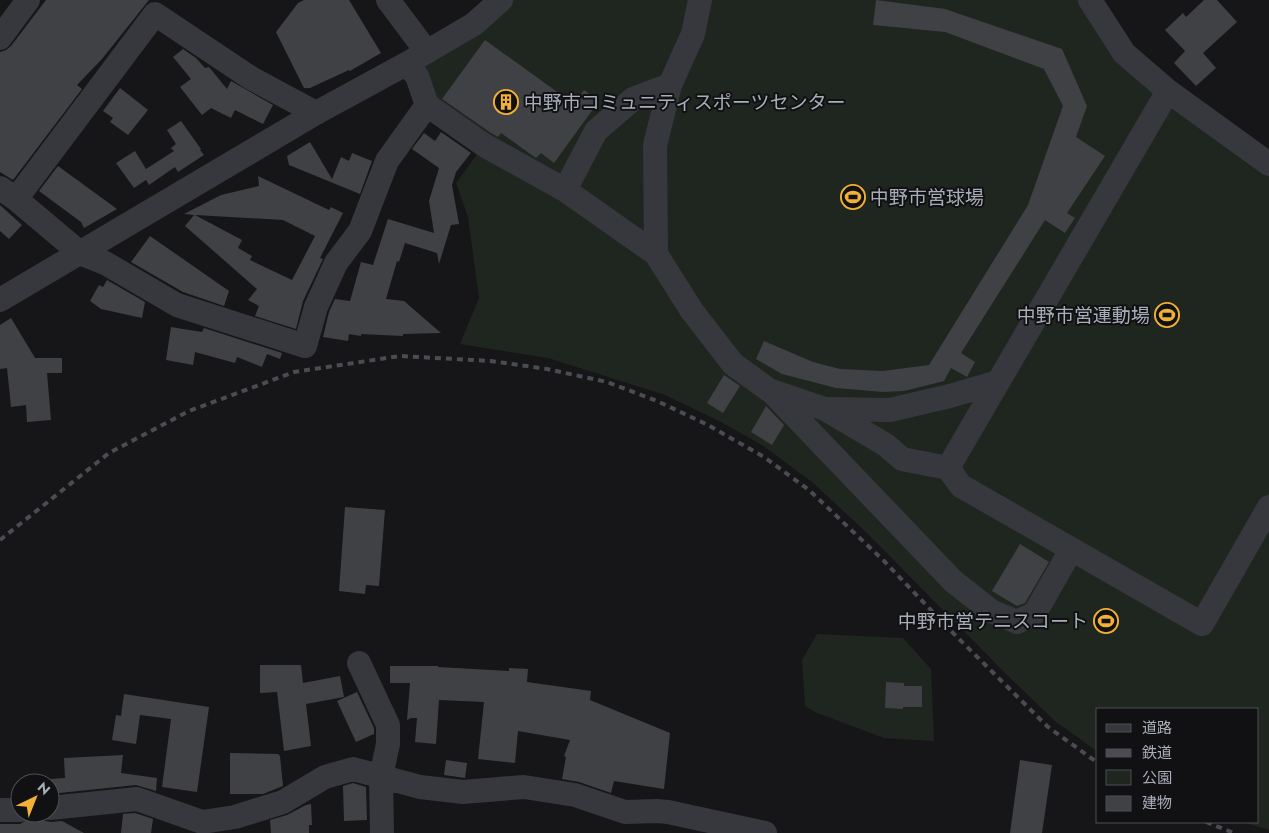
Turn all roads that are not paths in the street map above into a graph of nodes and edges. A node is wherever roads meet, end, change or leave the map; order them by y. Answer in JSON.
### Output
{"nodes":[{"id":1,"x":28,"y":0,"type":"edge"},
{"id":2,"x":388,"y":0,"type":"edge"},
{"id":3,"x":501,"y":0,"type":"edge"},
{"id":4,"x":700,"y":0,"type":"edge"},
{"id":5,"x":1090,"y":0,"type":"edge"},
{"id":6,"x":0,"y":38,"type":"edge"},
{"id":7,"x":426,"y":52,"type":"junction"},
{"id":8,"x":406,"y":64,"type":"junction"},
{"id":9,"x":670,"y":85,"type":"junction"},
{"id":10,"x":1168,"y":91,"type":"junction"},
{"id":11,"x":427,"y":105,"type":"junction"},
{"id":12,"x":316,"y":113,"type":"junction"},
{"id":13,"x":1269,"y":164,"type":"edge"},
{"id":14,"x":565,"y":190,"type":"junction"},
{"id":15,"x":8,"y":193,"type":"edge"},
{"id":16,"x":80,"y":253,"type":"junction"},
{"id":17,"x":656,"y":254,"type":"junction"},
{"id":18,"x":0,"y":300,"type":"edge"},
{"id":19,"x":998,"y":382,"type":"junction"},
{"id":20,"x":769,"y":390,"type":"junction"},
{"id":21,"x":825,"y":409,"type":"junction"},
{"id":22,"x":948,"y":468,"type":"junction"},
{"id":23,"x":1269,"y":507,"type":"edge"},
{"id":24,"x":1071,"y":550,"type":"junction"},
{"id":25,"x":359,"y":663,"type":"dead end"},
{"id":26,"x":381,"y":776,"type":"junction"},
{"id":27,"x":60,"y":807,"type":"edge"},
{"id":28,"x":382,"y":833,"type":"edge"},
{"id":29,"x":765,"y":833,"type":"edge"}],
"edges":[{"from":1,"to":6,"type":"street"},
{"from":2,"to":7,"type":"street"},
{"from":3,"to":7,"type":"street"},
{"from":4,"to":9,"type":"street"},
{"from":5,"to":10,"type":"street"},
{"from":7,"to":8,"type":"street"},
{"from":8,"to":11,"type":"street"},
{"from":8,"to":12,"type":"street"},
{"from":9,"to":14,"type":"street"},
{"from":9,"to":17,"type":"street"},
{"from":10,"to":13,"type":"street"},
{"from":10,"to":19,"type":"street"},
{"from":11,"to":14,"type":"street"},
{"from":11,"to":16,"type":"street"},
{"from":12,"to":15,"type":"street"},
{"from":12,"to":16,"type":"street"},
{"from":14,"to":17,"type":"street"},
{"from":15,"to":16,"type":"street"},
{"from":16,"to":18,"type":"street"},
{"from":17,"to":20,"type":"street"},
{"from":19,"to":21,"type":"street"},
{"from":19,"to":22,"type":"street"},
{"from":20,"to":21,"type":"street"},
{"from":20,"to":24,"type":"street"},
{"from":21,"to":22,"type":"street"},
{"from":22,"to":24,"type":"street"},
{"from":23,"to":24,"type":"street"},
{"from":25,"to":26,"type":"street"},
{"from":26,"to":27,"type":"street"},
{"from":26,"to":28,"type":"street"},
{"from":26,"to":29,"type":"street"}]}
